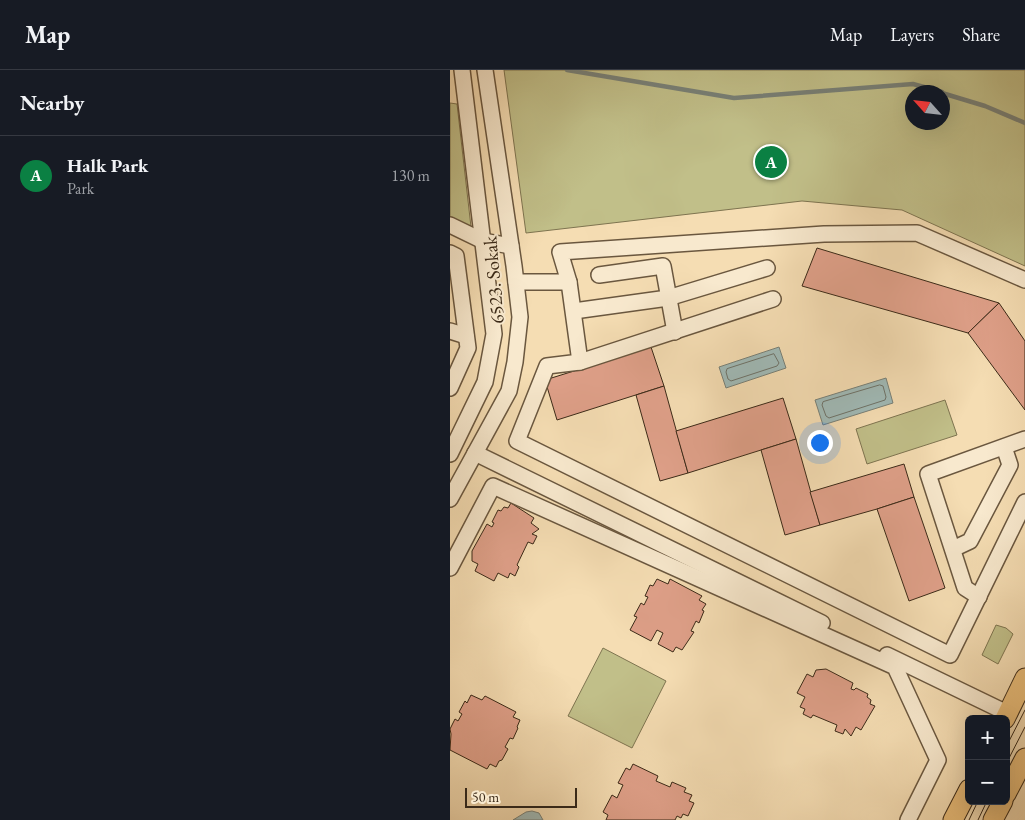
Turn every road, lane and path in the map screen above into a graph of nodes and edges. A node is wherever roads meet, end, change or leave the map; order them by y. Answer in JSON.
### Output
{"nodes":[{"id":1,"x":462,"y":70,"type":"edge"},
{"id":2,"x":485,"y":70,"type":"edge"},
{"id":3,"x":450,"y":225,"type":"edge"},
{"id":4,"x":483,"y":241,"type":"junction"},
{"id":5,"x":511,"y":246,"type":"junction"},
{"id":6,"x":450,"y":253,"type":"edge"},
{"id":7,"x":767,"y":268,"type":"dead end"},
{"id":8,"x":599,"y":275,"type":"dead end"},
{"id":9,"x":1025,"y":280,"type":"edge"},
{"id":10,"x":516,"y":282,"type":"junction"},
{"id":11,"x":569,"y":282,"type":"junction"},
{"id":12,"x":455,"y":289,"type":"edge"},
{"id":13,"x":668,"y":298,"type":"junction"},
{"id":14,"x":773,"y":299,"type":"dead end"},
{"id":15,"x":574,"y":311,"type":"junction"},
{"id":16,"x":450,"y":331,"type":"edge"},
{"id":17,"x":675,"y":332,"type":"junction"},
{"id":18,"x":466,"y":336,"type":"junction"},
{"id":19,"x":580,"y":362,"type":"junction"},
{"id":20,"x":450,"y":388,"type":"edge"},
{"id":21,"x":1025,"y":439,"type":"edge"},
{"id":22,"x":1004,"y":447,"type":"junction"},
{"id":23,"x":475,"y":453,"type":"junction"},
{"id":24,"x":450,"y":454,"type":"edge"},
{"id":25,"x":450,"y":499,"type":"edge"},
{"id":26,"x":1025,"y":502,"type":"edge"},
{"id":27,"x":953,"y":549,"type":"junction"},
{"id":28,"x":450,"y":568,"type":"edge"},
{"id":29,"x":979,"y":597,"type":"junction"},
{"id":30,"x":1025,"y":678,"type":"edge"},
{"id":31,"x":1004,"y":715,"type":"edge"},
{"id":32,"x":1006,"y":715,"type":"edge"},
{"id":33,"x":1025,"y":758,"type":"edge"},
{"id":34,"x":1010,"y":786,"type":"edge"},
{"id":35,"x":965,"y":797,"type":"edge"},
{"id":36,"x":1001,"y":805,"type":"edge"},
{"id":37,"x":908,"y":820,"type":"edge"},
{"id":38,"x":953,"y":820,"type":"edge"},
{"id":39,"x":993,"y":820,"type":"edge"}],
"edges":[{"from":1,"to":4,"type":"street","name":"6523. Sokak"},
{"from":2,"to":5,"type":"street","name":"6523. Sokak"},
{"from":3,"to":4,"type":"street"},
{"from":4,"to":5,"type":"street"},
{"from":4,"to":24,"type":"street","name":"6523. Sokak"},
{"from":5,"to":10,"type":"street","name":"6523. Sokak"},
{"from":6,"to":12,"type":"street"},
{"from":7,"to":13,"type":"street"},
{"from":8,"to":13,"type":"street"},
{"from":9,"to":11,"type":"street"},
{"from":10,"to":11,"type":"street"},
{"from":10,"to":23,"type":"street","name":"6523. Sokak"},
{"from":11,"to":15,"type":"street"},
{"from":12,"to":18,"type":"street"},
{"from":13,"to":15,"type":"street"},
{"from":13,"to":17,"type":"street"},
{"from":14,"to":17,"type":"street"},
{"from":15,"to":19,"type":"street"},
{"from":16,"to":18,"type":"street"},
{"from":17,"to":19,"type":"street"},
{"from":18,"to":20,"type":"street"},
{"from":19,"to":29,"type":"street"},
{"from":21,"to":22,"type":"street"},
{"from":22,"to":27,"type":"street"},
{"from":22,"to":27,"type":"street"},
{"from":23,"to":25,"type":"street","name":"6523. Sokak"},
{"from":23,"to":31,"type":"street"},
{"from":26,"to":29,"type":"street"},
{"from":27,"to":29,"type":"street"},
{"from":28,"to":37,"type":"street"},
{"from":30,"to":32,"type":"main road"},
{"from":33,"to":34,"type":"main road"},
{"from":35,"to":38,"type":"main road"},
{"from":36,"to":39,"type":"main road"}]}
